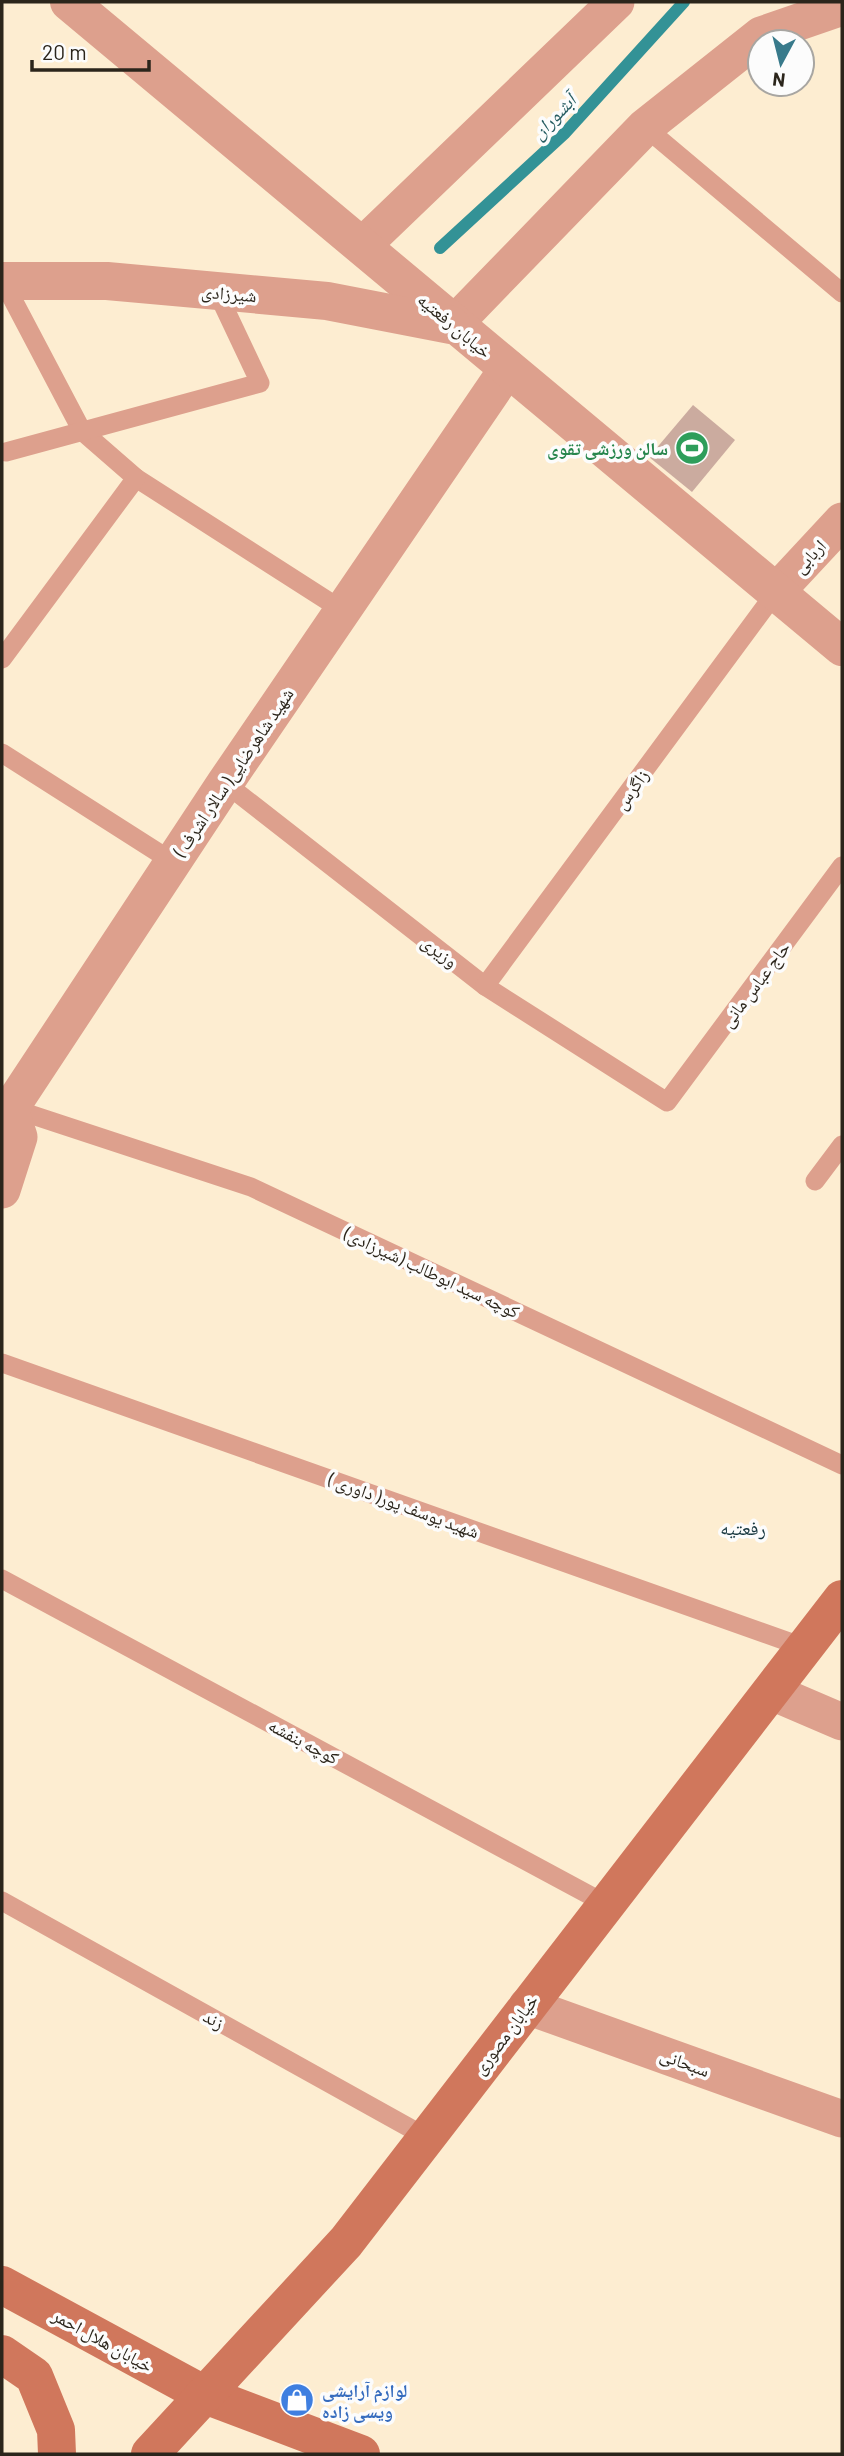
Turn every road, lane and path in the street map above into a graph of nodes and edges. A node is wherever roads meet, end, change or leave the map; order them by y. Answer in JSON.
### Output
{"nodes":[{"id":1,"x":69,"y":2,"type":"edge"},
{"id":2,"x":616,"y":2,"type":"edge"},
{"id":3,"x":842,"y":7,"type":"edge"},
{"id":4,"x":645,"y":127,"type":"junction"},
{"id":5,"x":363,"y":245,"type":"junction"},
{"id":6,"x":2,"y":281,"type":"edge"},
{"id":7,"x":216,"y":292,"type":"junction"},
{"id":8,"x":842,"y":293,"type":"edge"},
{"id":9,"x":453,"y":325,"type":"junction"},
{"id":10,"x":508,"y":368,"type":"junction"},
{"id":11,"x":82,"y":431,"type":"junction"},
{"id":12,"x":6,"y":452,"type":"dead end"},
{"id":13,"x":136,"y":478,"type":"junction"},
{"id":14,"x":842,"y":521,"type":"edge"},
{"id":15,"x":776,"y":592,"type":"junction"},
{"id":16,"x":342,"y":610,"type":"junction"},
{"id":17,"x":842,"y":647,"type":"edge"},
{"id":18,"x":2,"y":659,"type":"edge"},
{"id":19,"x":2,"y":753,"type":"edge"},
{"id":20,"x":225,"y":783,"type":"junction"},
{"id":21,"x":173,"y":862,"type":"junction"},
{"id":22,"x":842,"y":866,"type":"edge"},
{"id":23,"x":485,"y":986,"type":"junction"},
{"id":24,"x":667,"y":1102,"type":"joint"},
{"id":25,"x":6,"y":1106,"type":"edge"},
{"id":26,"x":842,"y":1145,"type":"edge"},
{"id":27,"x":815,"y":1181,"type":"dead end"},
{"id":28,"x":2,"y":1190,"type":"edge"},
{"id":29,"x":2,"y":1363,"type":"edge"},
{"id":30,"x":842,"y":1465,"type":"edge"},
{"id":31,"x":2,"y":1579,"type":"edge"},
{"id":32,"x":842,"y":1599,"type":"edge"},
{"id":33,"x":806,"y":1648,"type":"junction"},
{"id":34,"x":772,"y":1692,"type":"junction"},
{"id":35,"x":842,"y":1722,"type":"edge"},
{"id":36,"x":2,"y":1901,"type":"edge"},
{"id":37,"x":606,"y":1904,"type":"junction"},
{"id":38,"x":527,"y":2006,"type":"junction"},
{"id":39,"x":842,"y":2119,"type":"edge"},
{"id":40,"x":426,"y":2137,"type":"junction"},
{"id":41,"x":2,"y":2285,"type":"edge"},
{"id":42,"x":2,"y":2354,"type":"edge"},
{"id":43,"x":205,"y":2395,"type":"junction"},
{"id":44,"x":57,"y":2454,"type":"edge"},
{"id":45,"x":150,"y":2454,"type":"edge"},
{"id":46,"x":361,"y":2454,"type":"edge"}],
"edges":[{"from":1,"to":5,"type":"street","name":"خیابان رفعتیه"},
{"from":2,"to":5,"type":"street"},
{"from":3,"to":4,"type":"street"},
{"from":4,"to":8,"type":"lane"},
{"from":4,"to":9,"type":"street"},
{"from":5,"to":9,"type":"street","name":"خیابان رفعتیه"},
{"from":6,"to":7,"type":"street","name":"شیرزادی"},
{"from":6,"to":11,"type":"lane"},
{"from":7,"to":9,"type":"street","name":"شیرزادی"},
{"from":7,"to":11,"type":"lane"},
{"from":9,"to":10,"type":"street","name":"خیابان رفعتیه"},
{"from":10,"to":15,"type":"street","name":"خیابان رفعتیه"},
{"from":10,"to":16,"type":"street","name":"شهید شاهرضایی( سالار اشرف )"},
{"from":11,"to":12,"type":"lane"},
{"from":11,"to":13,"type":"lane"},
{"from":13,"to":16,"type":"lane"},
{"from":13,"to":18,"type":"lane"},
{"from":14,"to":15,"type":"street","name":"اربابی"},
{"from":15,"to":17,"type":"street","name":"خیابان رفعتیه"},
{"from":15,"to":23,"type":"lane","name":"زاگرس"},
{"from":16,"to":20,"type":"street","name":"شهید شاهرضایی( سالار اشرف )"},
{"from":19,"to":21,"type":"lane"},
{"from":20,"to":21,"type":"street","name":"شهید شاهرضایی( سالار اشرف )"},
{"from":20,"to":23,"type":"lane","name":"وزیری"},
{"from":21,"to":25,"type":"street","name":"شهید شاهرضایی( سالار اشرف )"},
{"from":22,"to":24,"type":"lane","name":"حاج عباس مانی"},
{"from":23,"to":24,"type":"lane","name":"وزیری"},
{"from":25,"to":28,"type":"street"},
{"from":25,"to":30,"type":"lane","name":"کوچه سید ابوطالب (شیرزادی)"},
{"from":26,"to":27,"type":"lane"},
{"from":29,"to":33,"type":"lane","name":"شهید یوسف پور( داوری )"},
{"from":31,"to":37,"type":"lane","name":"کوچه بنفشه"},
{"from":32,"to":33,"type":"main road","name":"خیابان مصوری"},
{"from":33,"to":34,"type":"main road","name":"خیابان مصوری"},
{"from":34,"to":35,"type":"street"},
{"from":34,"to":37,"type":"main road","name":"خیابان مصوری"},
{"from":36,"to":40,"type":"lane","name":"زند"},
{"from":37,"to":38,"type":"main road","name":"خیابان مصوری"},
{"from":38,"to":39,"type":"street","name":"سبحانی"},
{"from":38,"to":40,"type":"main road","name":"خیابان مصوری"},
{"from":40,"to":43,"type":"main road","name":"خیابان مصوری"},
{"from":41,"to":43,"type":"main road","name":"خیابان هلال احمر"},
{"from":42,"to":44,"type":"main road"},
{"from":43,"to":45,"type":"main road","name":"خیابان مصوری"},
{"from":43,"to":46,"type":"main road","name":"خیابان هلال احمر"}]}
